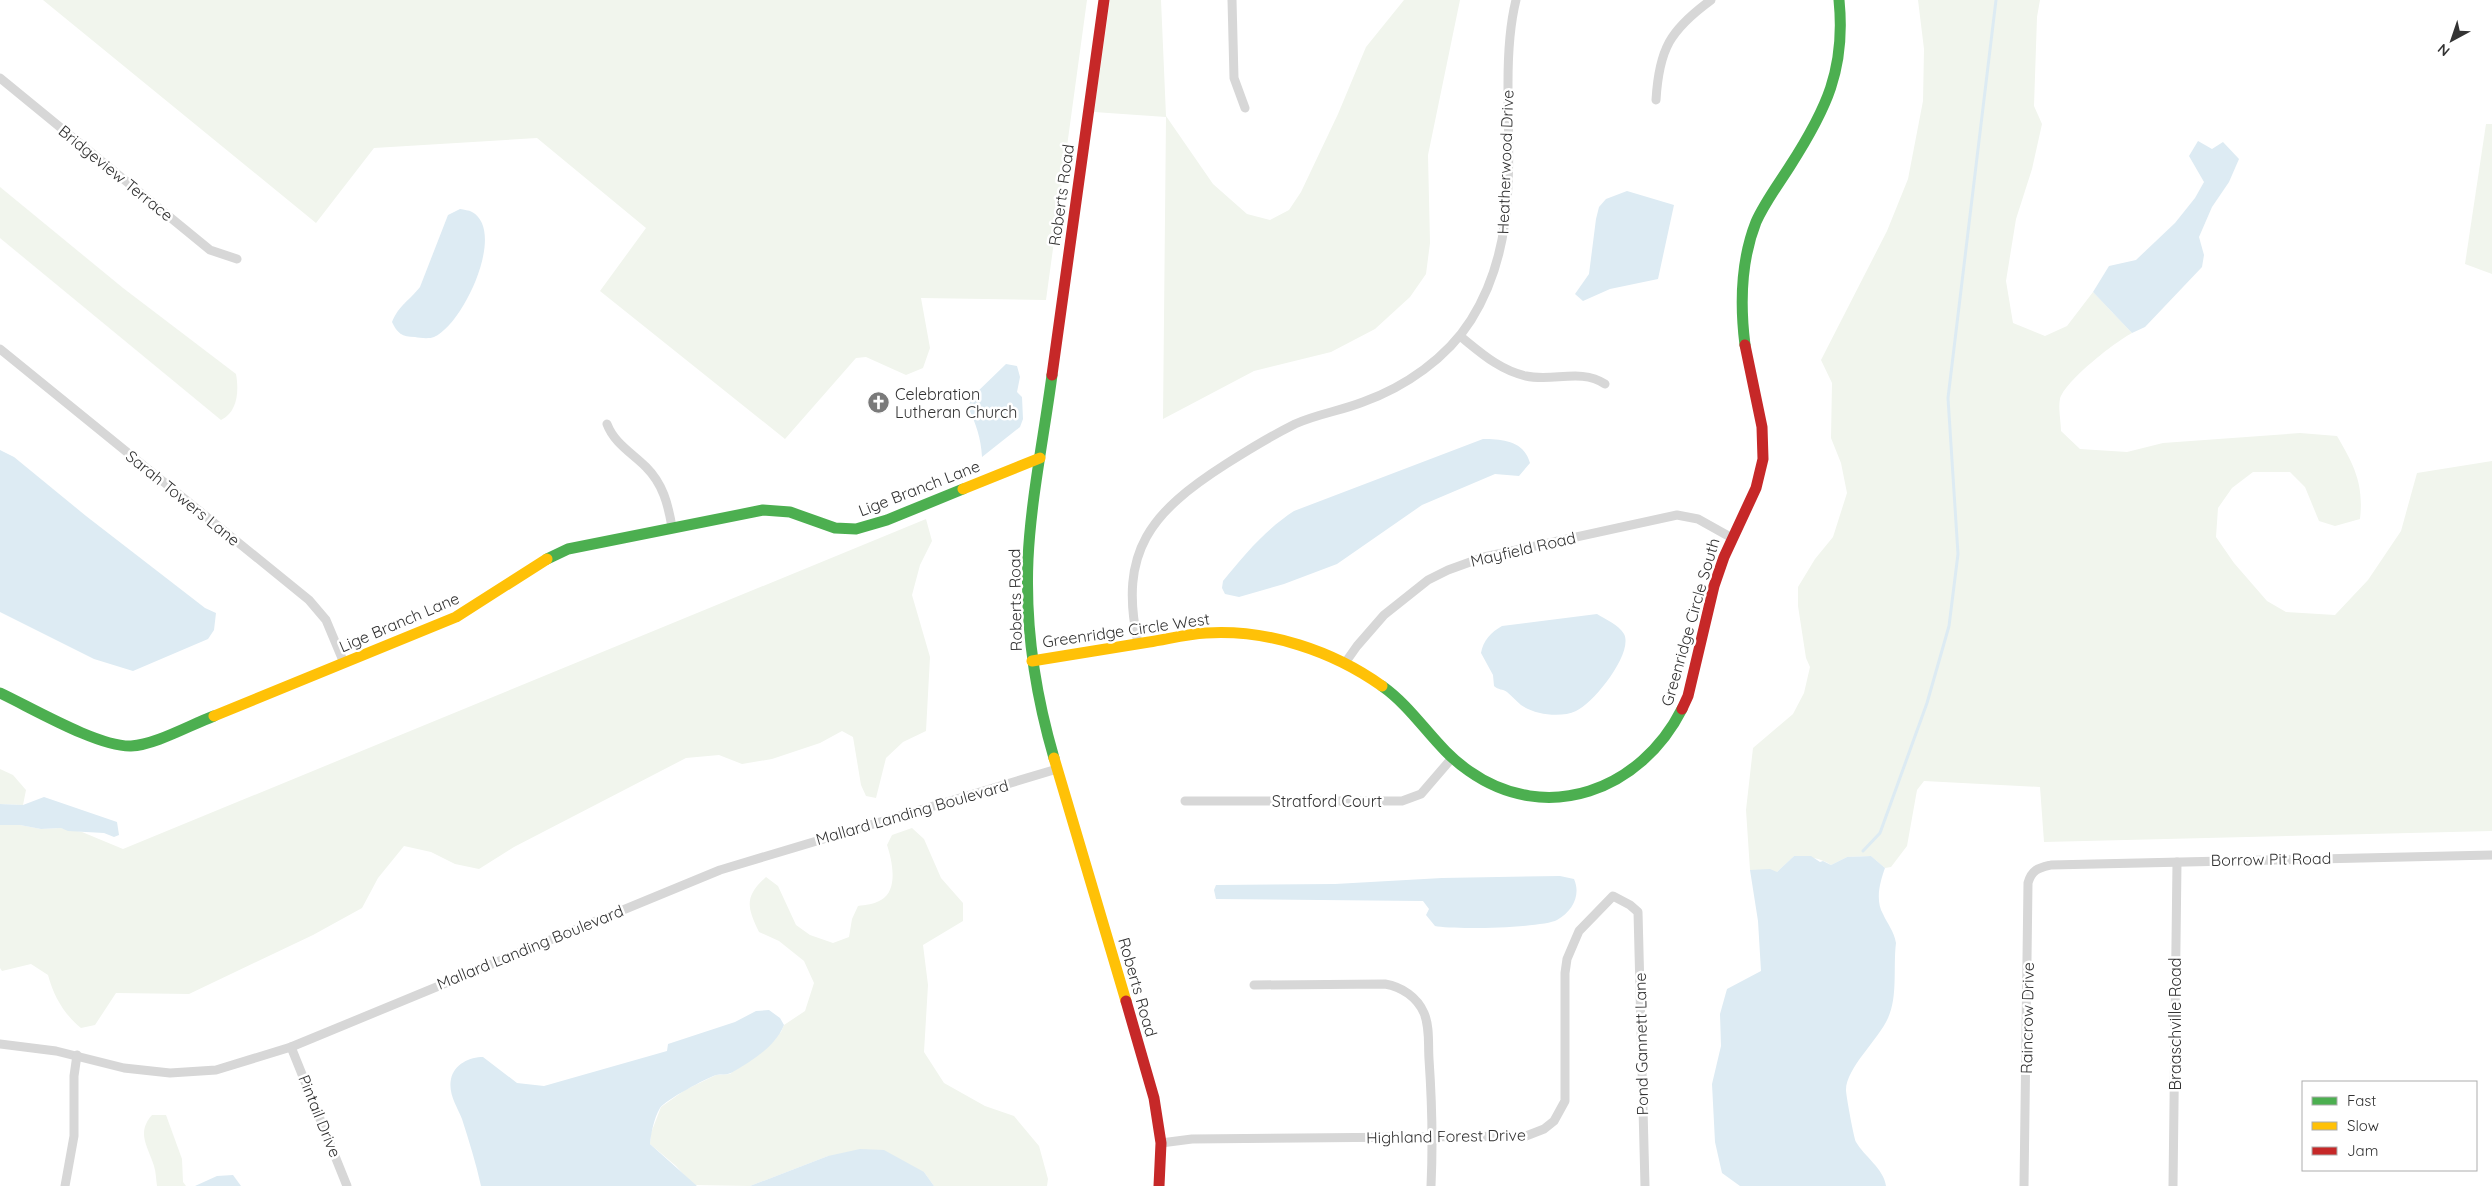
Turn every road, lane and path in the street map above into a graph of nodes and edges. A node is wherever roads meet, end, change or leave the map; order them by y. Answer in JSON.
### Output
{"nodes":[{"id":1,"x":1104,"y":0,"type":"edge"},
{"id":2,"x":1232,"y":0,"type":"edge"},
{"id":3,"x":1516,"y":0,"type":"edge"},
{"id":4,"x":1712,"y":0,"type":"edge"},
{"id":5,"x":1839,"y":0,"type":"edge"},
{"id":6,"x":0,"y":78,"type":"edge"},
{"id":7,"x":1656,"y":100,"type":"dead end"},
{"id":8,"x":1245,"y":108,"type":"dead end"},
{"id":9,"x":237,"y":259,"type":"dead end"},
{"id":10,"x":1460,"y":336,"type":"junction"},
{"id":11,"x":0,"y":349,"type":"edge"},
{"id":12,"x":1605,"y":384,"type":"dead end"},
{"id":13,"x":607,"y":424,"type":"dead end"},
{"id":14,"x":1040,"y":458,"type":"junction"},
{"id":15,"x":672,"y":527,"type":"junction"},
{"id":16,"x":1732,"y":538,"type":"junction"},
{"id":17,"x":1138,"y":643,"type":"junction"},
{"id":18,"x":1032,"y":661,"type":"junction"},
{"id":19,"x":344,"y":663,"type":"junction"},
{"id":20,"x":1345,"y":664,"type":"junction"},
{"id":21,"x":0,"y":693,"type":"edge"},
{"id":22,"x":1452,"y":758,"type":"junction"},
{"id":23,"x":1057,"y":769,"type":"junction"},
{"id":24,"x":1185,"y":801,"type":"dead end"},
{"id":25,"x":2492,"y":855,"type":"edge"},
{"id":26,"x":2177,"y":862,"type":"junction"},
{"id":27,"x":2051,"y":865,"type":"joint"},
{"id":28,"x":1630,"y":905,"type":"joint"},
{"id":29,"x":1254,"y":985,"type":"dead end"},
{"id":30,"x":0,"y":1044,"type":"edge"},
{"id":31,"x":291,"y":1047,"type":"junction"},
{"id":32,"x":77,"y":1055,"type":"junction"},
{"id":33,"x":1434,"y":1137,"type":"junction"},
{"id":34,"x":1161,"y":1144,"type":"junction"},
{"id":35,"x":65,"y":1186,"type":"edge"},
{"id":36,"x":347,"y":1186,"type":"edge"},
{"id":37,"x":1159,"y":1186,"type":"edge"},
{"id":38,"x":1431,"y":1186,"type":"edge"},
{"id":39,"x":1645,"y":1186,"type":"edge"},
{"id":40,"x":2024,"y":1186,"type":"edge"},
{"id":41,"x":2173,"y":1186,"type":"edge"}],
"edges":[{"from":1,"to":14,"type":"street","name":"Roberts Road"},
{"from":2,"to":8,"type":"street"},
{"from":3,"to":10,"type":"street","name":"Heatherwood Drive"},
{"from":4,"to":7,"type":"street"},
{"from":5,"to":16,"type":"street","name":"Greenridge Circle South"},
{"from":6,"to":9,"type":"street","name":"Bridgeview Terrace"},
{"from":10,"to":12,"type":"street"},
{"from":10,"to":17,"type":"street","name":"Heatherwood Drive"},
{"from":11,"to":19,"type":"street","name":"Sarah Towers Lane"},
{"from":13,"to":15,"type":"street"},
{"from":14,"to":15,"type":"street","name":"Lige Branch Lane"},
{"from":14,"to":18,"type":"street","name":"Roberts Road"},
{"from":15,"to":19,"type":"street","name":"Lige Branch Lane"},
{"from":16,"to":20,"type":"street","name":"Mayfield Road"},
{"from":16,"to":22,"type":"street","name":"Greenridge Circle South"},
{"from":17,"to":18,"type":"street","name":"Greenridge Circle West"},
{"from":17,"to":20,"type":"street","name":"Greenridge Circle West"},
{"from":18,"to":23,"type":"street","name":"Roberts Road"},
{"from":19,"to":21,"type":"street","name":"Lige Branch Lane"},
{"from":20,"to":22,"type":"street","name":"Greenridge Circle West"},
{"from":22,"to":24,"type":"street","name":"Stratford Court"},
{"from":23,"to":31,"type":"street","name":"Mallard Landing Boulevard"},
{"from":23,"to":34,"type":"street","name":"Roberts Road"},
{"from":25,"to":26,"type":"street","name":"Borrow Pit Road"},
{"from":26,"to":27,"type":"street","name":"Borrow Pit Road"},
{"from":26,"to":41,"type":"street","name":"Braaschville Road"},
{"from":27,"to":40,"type":"street","name":"Raincrow Drive"},
{"from":28,"to":33,"type":"street","name":"Highland Forest Drive"},
{"from":28,"to":39,"type":"street","name":"Pond Gannett Lane"},
{"from":29,"to":33,"type":"street"},
{"from":30,"to":32,"type":"street","name":"Mallard Landing Boulevard"},
{"from":31,"to":32,"type":"street","name":"Mallard Landing Boulevard"},
{"from":31,"to":36,"type":"street","name":"Pintail Drive"},
{"from":32,"to":35,"type":"street"},
{"from":33,"to":34,"type":"street","name":"Highland Forest Drive"},
{"from":33,"to":38,"type":"street"},
{"from":34,"to":37,"type":"street","name":"Roberts Road"}]}
